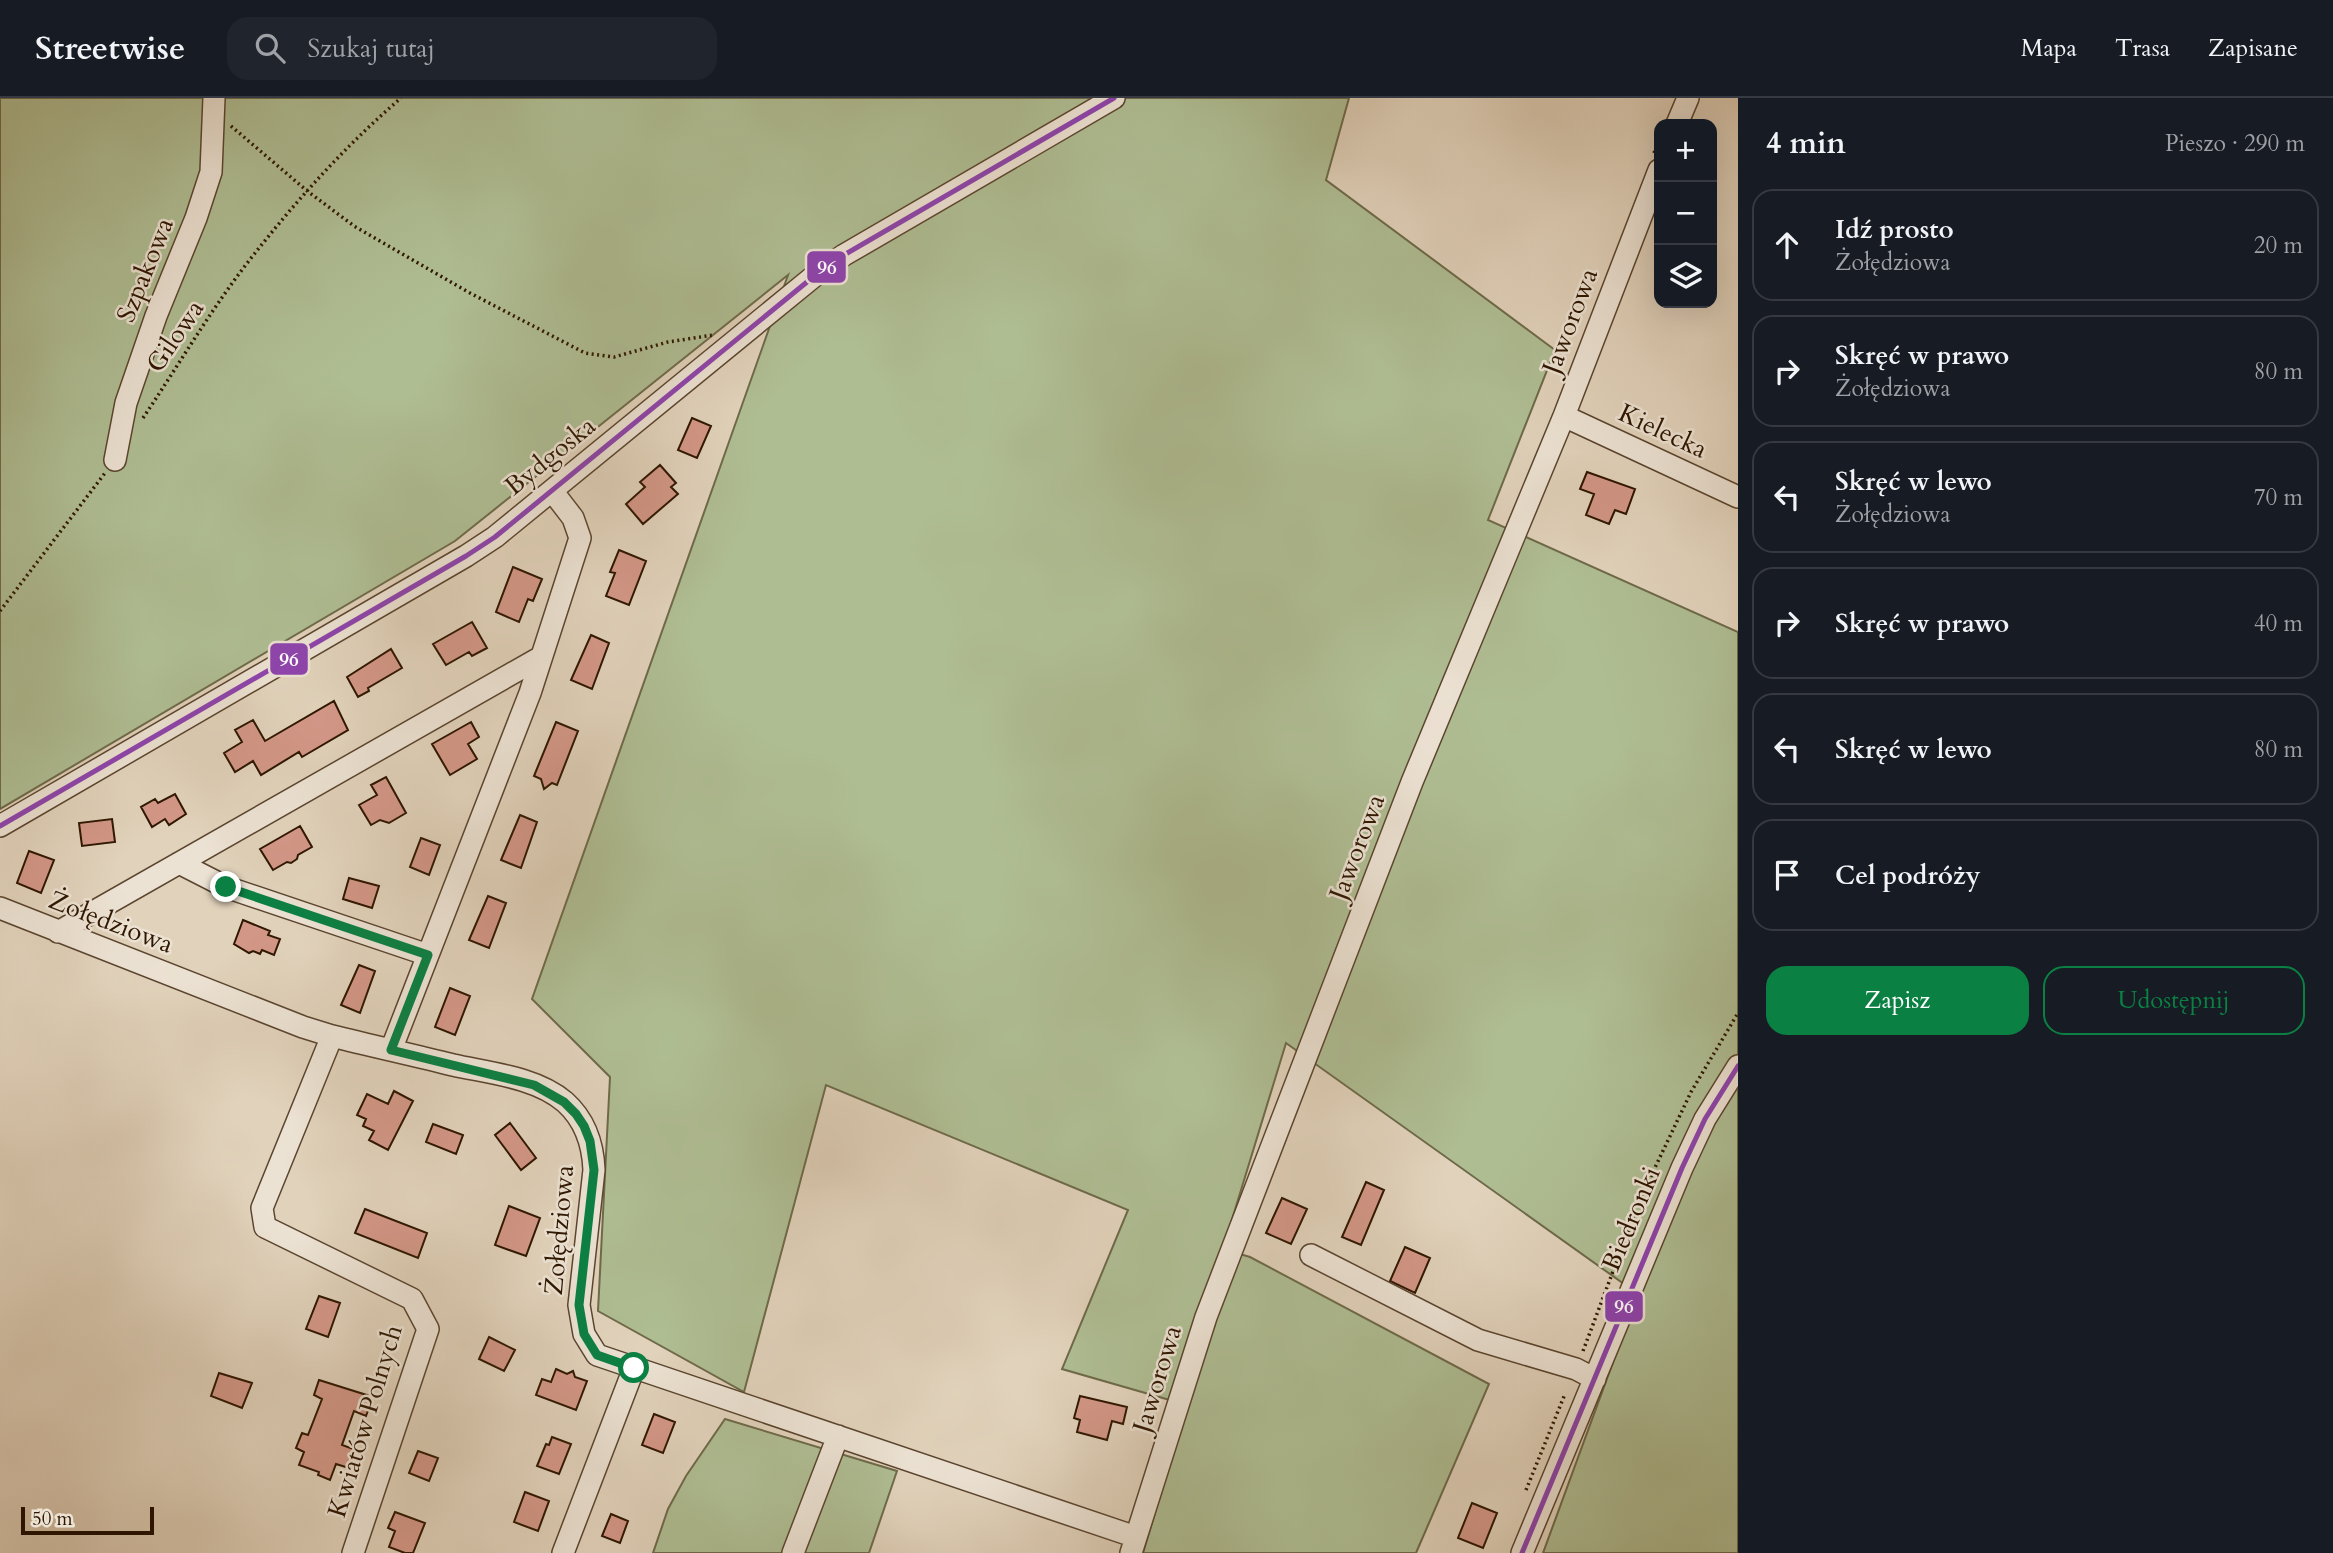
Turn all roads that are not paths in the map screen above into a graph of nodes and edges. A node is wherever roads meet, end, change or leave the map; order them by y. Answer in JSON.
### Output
{"nodes":[{"id":1,"x":1114,"y":98,"type":"edge"},
{"id":2,"x":1688,"y":98,"type":"edge"},
{"id":3,"x":213,"y":104,"type":"edge"},
{"id":4,"x":1679,"y":119,"type":"edge"},
{"id":5,"x":1654,"y":182,"type":"edge"},
{"id":6,"x":1564,"y":416,"type":"junction"},
{"id":7,"x":115,"y":460,"type":"road end"},
{"id":8,"x":552,"y":492,"type":"junction"},
{"id":9,"x":1738,"y":497,"type":"edge"},
{"id":10,"x":541,"y":657,"type":"junction"},
{"id":11,"x":0,"y":827,"type":"edge"},
{"id":12,"x":179,"y":863,"type":"junction"},
{"id":13,"x":0,"y":908,"type":"edge"},
{"id":14,"x":58,"y":932,"type":"junction"},
{"id":15,"x":428,"y":955,"type":"junction"},
{"id":16,"x":332,"y":1037,"type":"junction"},
{"id":17,"x":391,"y":1050,"type":"junction"},
{"id":18,"x":1738,"y":1066,"type":"edge"},
{"id":19,"x":1311,"y":1255,"type":"dead end"},
{"id":20,"x":634,"y":1368,"type":"junction"},
{"id":21,"x":1595,"y":1380,"type":"junction"},
{"id":22,"x":838,"y":1436,"type":"junction"},
{"id":23,"x":1134,"y":1545,"type":"edge"},
{"id":24,"x":353,"y":1553,"type":"edge"},
{"id":25,"x":564,"y":1553,"type":"edge"},
{"id":26,"x":793,"y":1553,"type":"edge"},
{"id":27,"x":1522,"y":1553,"type":"edge"}],
"edges":[{"from":1,"to":8,"type":"street","name":"Bydgoska"},
{"from":2,"to":4,"type":"street"},
{"from":3,"to":7,"type":"street","name":"Szpakowa"},
{"from":5,"to":6,"type":"street","name":"Jaworowa"},
{"from":6,"to":9,"type":"street","name":"Kielecka"},
{"from":6,"to":23,"type":"street","name":"Jaworowa"},
{"from":8,"to":10,"type":"street"},
{"from":8,"to":11,"type":"street","name":"Bydgoska"},
{"from":10,"to":12,"type":"street"},
{"from":10,"to":15,"type":"street"},
{"from":12,"to":14,"type":"street"},
{"from":12,"to":15,"type":"street"},
{"from":13,"to":14,"type":"street","name":"Żołędziowa"},
{"from":14,"to":16,"type":"street","name":"Żołędziowa"},
{"from":15,"to":17,"type":"street"},
{"from":16,"to":17,"type":"street","name":"Żołędziowa"},
{"from":16,"to":24,"type":"street","name":"Kwiatów Polnych"},
{"from":17,"to":20,"type":"street","name":"Żołędziowa"},
{"from":18,"to":21,"type":"street","name":"Biedronki"},
{"from":19,"to":21,"type":"street"},
{"from":20,"to":22,"type":"street","name":"Żołędziowa"},
{"from":20,"to":25,"type":"street"},
{"from":21,"to":27,"type":"street","name":"Biedronki"},
{"from":22,"to":23,"type":"street","name":"Żołędziowa"},
{"from":22,"to":26,"type":"street"}]}
